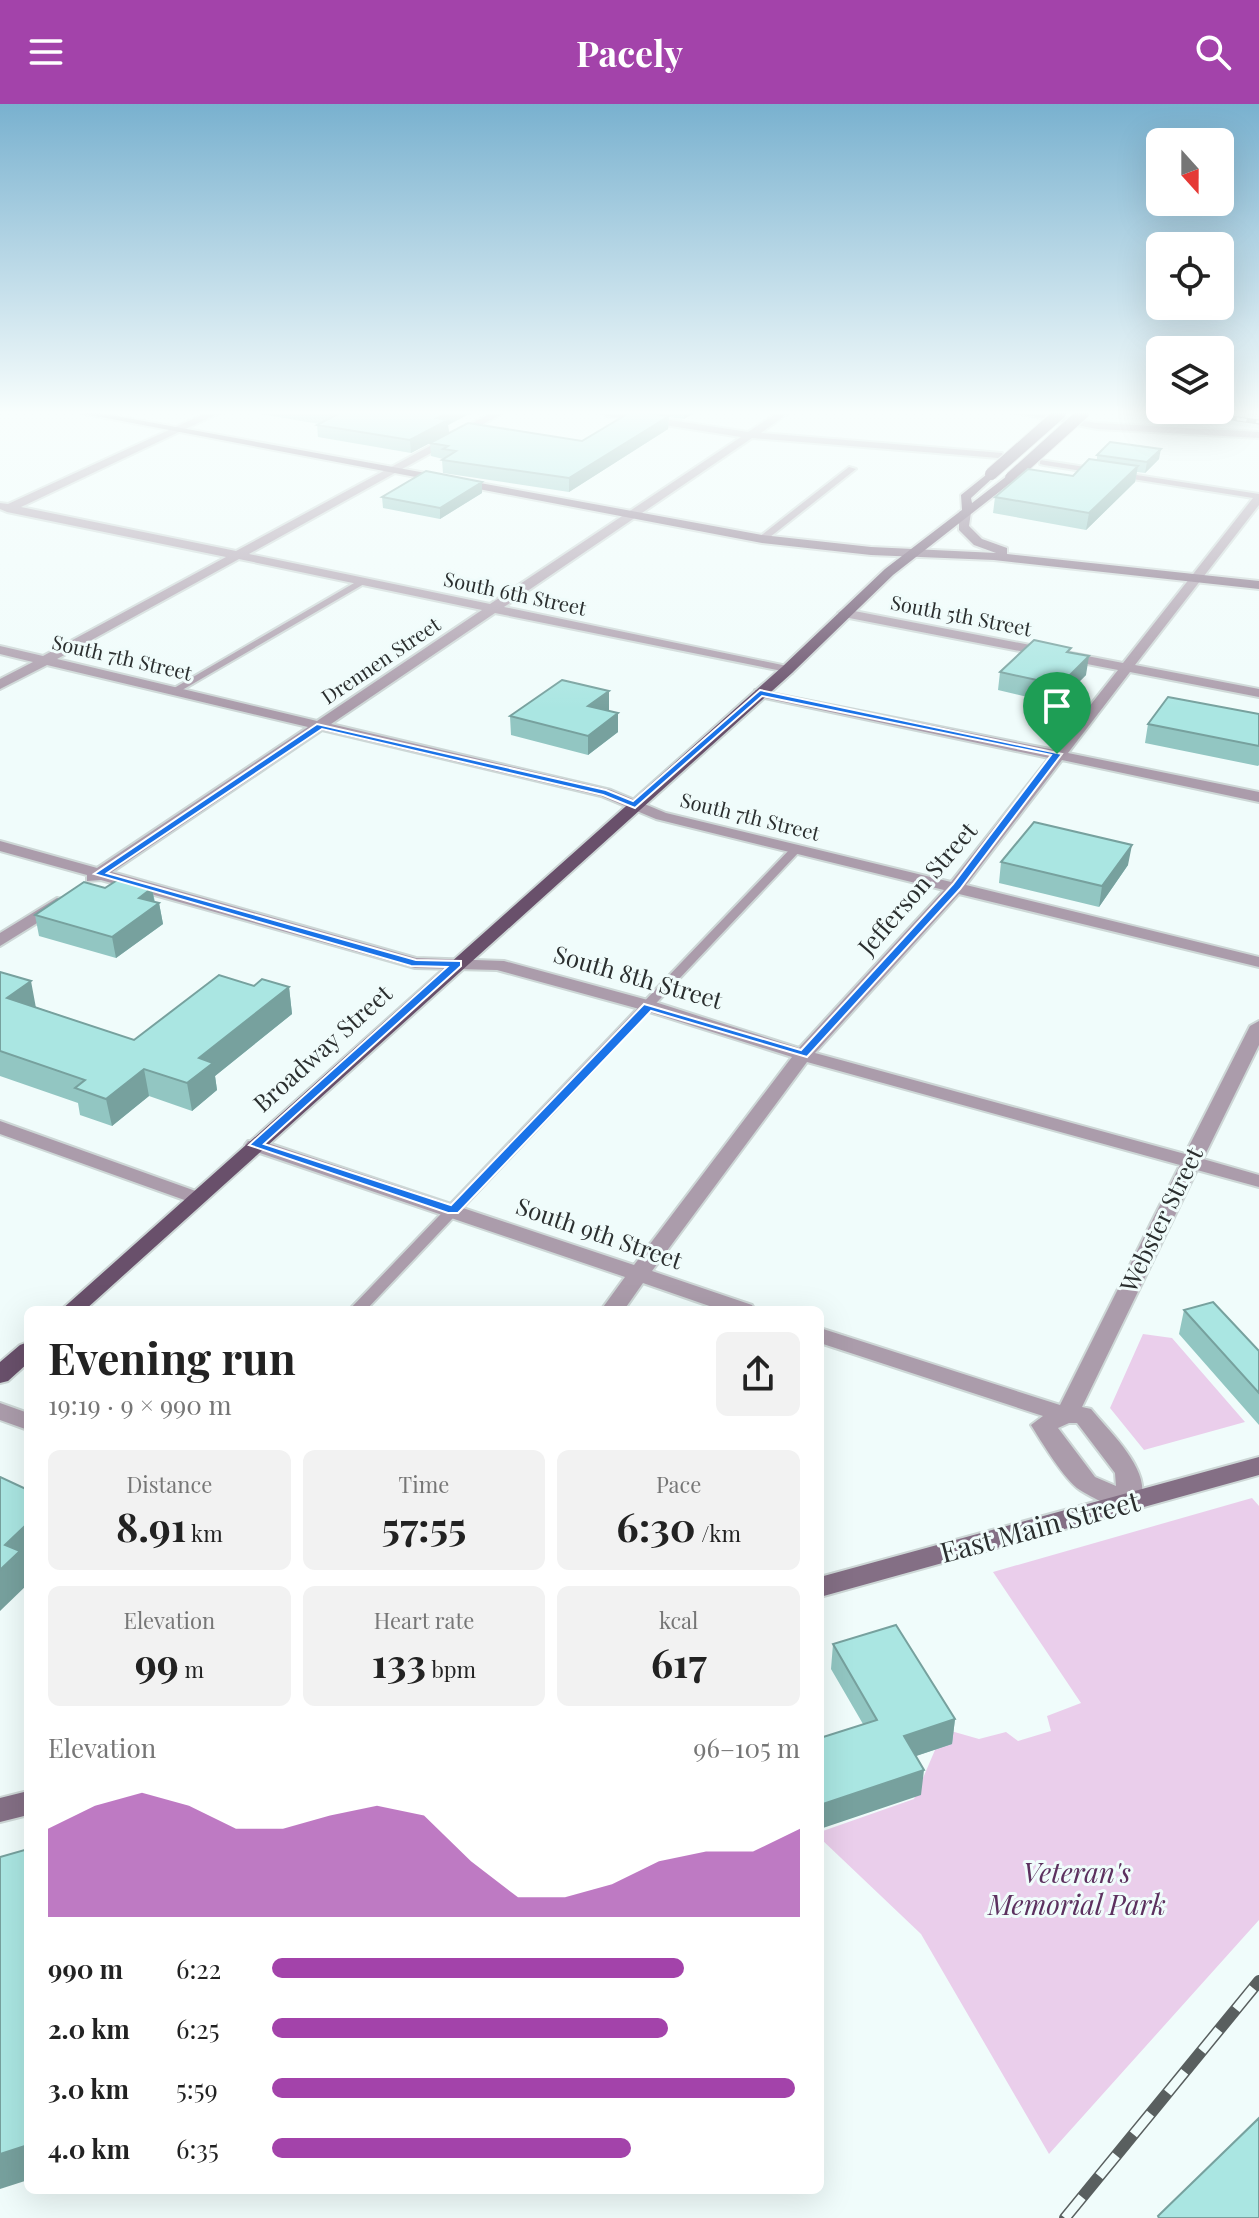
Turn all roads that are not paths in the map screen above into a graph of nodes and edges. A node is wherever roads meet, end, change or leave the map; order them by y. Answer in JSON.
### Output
{"nodes":[{"id":1,"x":966,"y":511,"type":"edge"},
{"id":2,"x":16,"y":512,"type":"edge"},
{"id":3,"x":316,"y":512,"type":"edge"},
{"id":4,"x":615,"y":512,"type":"edge"},
{"id":5,"x":638,"y":512,"type":"edge"},
{"id":6,"x":797,"y":512,"type":"edge"},
{"id":7,"x":965,"y":512,"type":"edge"},
{"id":8,"x":1244,"y":512,"type":"edge"},
{"id":9,"x":633,"y":515,"type":"junction"},
{"id":10,"x":762,"y":539,"type":"junction"},
{"id":11,"x":917,"y":553,"type":"junction"},
{"id":12,"x":236,"y":556,"type":"junction"},
{"id":13,"x":1089,"y":568,"type":"junction"},
{"id":14,"x":1200,"y":576,"type":"junction"},
{"id":15,"x":361,"y":582,"type":"junction"},
{"id":16,"x":1259,"y":585,"type":"edge"},
{"id":17,"x":492,"y":610,"type":"junction"},
{"id":18,"x":844,"y":613,"type":"junction"},
{"id":19,"x":0,"y":650,"type":"edge"},
{"id":20,"x":45,"y":661,"type":"junction"},
{"id":21,"x":1125,"y":669,"type":"junction"},
{"id":22,"x":787,"y":670,"type":"junction"},
{"id":23,"x":0,"y":685,"type":"edge"},
{"id":24,"x":174,"y":691,"type":"junction"},
{"id":25,"x":760,"y":693,"type":"junction"},
{"id":26,"x":1259,"y":693,"type":"edge"},
{"id":27,"x":320,"y":726,"type":"junction"},
{"id":28,"x":1057,"y":754,"type":"junction"},
{"id":29,"x":1259,"y":797,"type":"edge"},
{"id":30,"x":635,"y":805,"type":"junction"},
{"id":31,"x":0,"y":846,"type":"edge"},
{"id":32,"x":796,"y":849,"type":"junction"},
{"id":33,"x":99,"y":874,"type":"junction"},
{"id":34,"x":956,"y":887,"type":"junction"},
{"id":35,"x":0,"y":941,"type":"edge"},
{"id":36,"x":1259,"y":962,"type":"edge"},
{"id":37,"x":457,"y":964,"type":"junction"},
{"id":38,"x":649,"y":1006,"type":"junction"},
{"id":39,"x":1259,"y":1026,"type":"edge"},
{"id":40,"x":803,"y":1055,"type":"junction"},
{"id":41,"x":0,"y":1127,"type":"edge"},
{"id":42,"x":255,"y":1145,"type":"junction"},
{"id":43,"x":1191,"y":1162,"type":"junction"},
{"id":44,"x":1259,"y":1181,"type":"edge"},
{"id":45,"x":197,"y":1198,"type":"junction"},
{"id":46,"x":453,"y":1210,"type":"junction"},
{"id":47,"x":639,"y":1276,"type":"junction"},
{"id":48,"x":76,"y":1306,"type":"edge"},
{"id":49,"x":361,"y":1306,"type":"edge"},
{"id":50,"x":615,"y":1306,"type":"edge"},
{"id":51,"x":732,"y":1306,"type":"edge"},
{"id":52,"x":824,"y":1336,"type":"edge"},
{"id":53,"x":24,"y":1354,"type":"edge"},
{"id":54,"x":0,"y":1375,"type":"edge"},
{"id":55,"x":0,"y":1411,"type":"edge"},
{"id":56,"x":1066,"y":1415,"type":"junction"},
{"id":57,"x":24,"y":1420,"type":"edge"},
{"id":58,"x":1259,"y":1466,"type":"edge"},
{"id":59,"x":1129,"y":1502,"type":"junction"},
{"id":60,"x":824,"y":1586,"type":"edge"},
{"id":61,"x":24,"y":1804,"type":"edge"},
{"id":62,"x":0,"y":1810,"type":"edge"}],
"edges":[{"from":1,"to":13,"type":"main road"},
{"from":2,"to":12,"type":"street","name":"South 6th Street"},
{"from":3,"to":12,"type":"street"},
{"from":4,"to":9,"type":"main road"},
{"from":5,"to":9,"type":"street","name":"Drennen Street"},
{"from":6,"to":10,"type":"lane"},
{"from":7,"to":11,"type":"main road","name":"Broadway Street"},
{"from":8,"to":14,"type":"street","name":"Jefferson Street"},
{"from":9,"to":10,"type":"main road"},
{"from":9,"to":17,"type":"street","name":"Drennen Street"},
{"from":10,"to":11,"type":"main road"},
{"from":11,"to":13,"type":"main road"},
{"from":11,"to":18,"type":"main road","name":"Broadway Street"},
{"from":12,"to":15,"type":"street","name":"South 6th Street"},
{"from":12,"to":20,"type":"street"},
{"from":13,"to":14,"type":"main road"},
{"from":14,"to":16,"type":"main road"},
{"from":14,"to":21,"type":"street","name":"Jefferson Street"},
{"from":15,"to":17,"type":"street","name":"South 6th Street"},
{"from":15,"to":24,"type":"lane"},
{"from":17,"to":22,"type":"street","name":"South 6th Street"},
{"from":17,"to":27,"type":"street","name":"Drennen Street"},
{"from":18,"to":21,"type":"street","name":"South 5th Street"},
{"from":18,"to":22,"type":"main road","name":"Broadway Street"},
{"from":19,"to":20,"type":"street","name":"South 7th Street"},
{"from":20,"to":23,"type":"street"},
{"from":20,"to":24,"type":"street","name":"South 7th Street"},
{"from":21,"to":26,"type":"street","name":"South 5th Street"},
{"from":21,"to":28,"type":"street","name":"Jefferson Street"},
{"from":22,"to":25,"type":"main road","name":"Broadway Street"},
{"from":24,"to":27,"type":"street","name":"South 7th Street"},
{"from":25,"to":28,"type":"street"},
{"from":25,"to":30,"type":"main road","name":"Broadway Street"},
{"from":27,"to":30,"type":"street","name":"South 7th Street"},
{"from":27,"to":33,"type":"street","name":"Drennen Street"},
{"from":28,"to":29,"type":"street"},
{"from":28,"to":34,"type":"street","name":"Jefferson Street"},
{"from":30,"to":32,"type":"street","name":"South 7th Street"},
{"from":30,"to":37,"type":"main road","name":"Broadway Street"},
{"from":31,"to":33,"type":"street","name":"South 8th Street"},
{"from":32,"to":34,"type":"street","name":"South 7th Street"},
{"from":32,"to":38,"type":"lane"},
{"from":33,"to":35,"type":"street","name":"Drennen Street"},
{"from":33,"to":37,"type":"street","name":"South 8th Street"},
{"from":34,"to":36,"type":"street","name":"South 7th Street"},
{"from":34,"to":40,"type":"street","name":"Jefferson Street"},
{"from":37,"to":38,"type":"street","name":"South 8th Street"},
{"from":37,"to":42,"type":"main road","name":"Broadway Street"},
{"from":38,"to":40,"type":"street","name":"South 8th Street"},
{"from":38,"to":46,"type":"lane"},
{"from":39,"to":43,"type":"street","name":"Webster Street"},
{"from":40,"to":43,"type":"street","name":"South 8th Street"},
{"from":40,"to":47,"type":"street","name":"Jefferson Street"},
{"from":41,"to":45,"type":"street"},
{"from":42,"to":45,"type":"main road","name":"Broadway Street"},
{"from":42,"to":46,"type":"street","name":"South 9th Street"},
{"from":43,"to":44,"type":"street","name":"South 8th Street"},
{"from":43,"to":56,"type":"street","name":"Webster Street"},
{"from":45,"to":48,"type":"main road","name":"Broadway Street"},
{"from":46,"to":47,"type":"street","name":"South 9th Street"},
{"from":46,"to":49,"type":"lane"},
{"from":47,"to":50,"type":"street","name":"Jefferson Street"},
{"from":47,"to":51,"type":"street","name":"South 9th Street"},
{"from":52,"to":56,"type":"street"},
{"from":53,"to":54,"type":"main road"},
{"from":55,"to":57,"type":"street"},
{"from":56,"to":59,"type":"street"},
{"from":56,"to":59,"type":"street","name":"Webster Street"},
{"from":58,"to":59,"type":"main road","name":"East Main Street"},
{"from":59,"to":60,"type":"main road","name":"East Main Street"},
{"from":61,"to":62,"type":"main road"}]}
